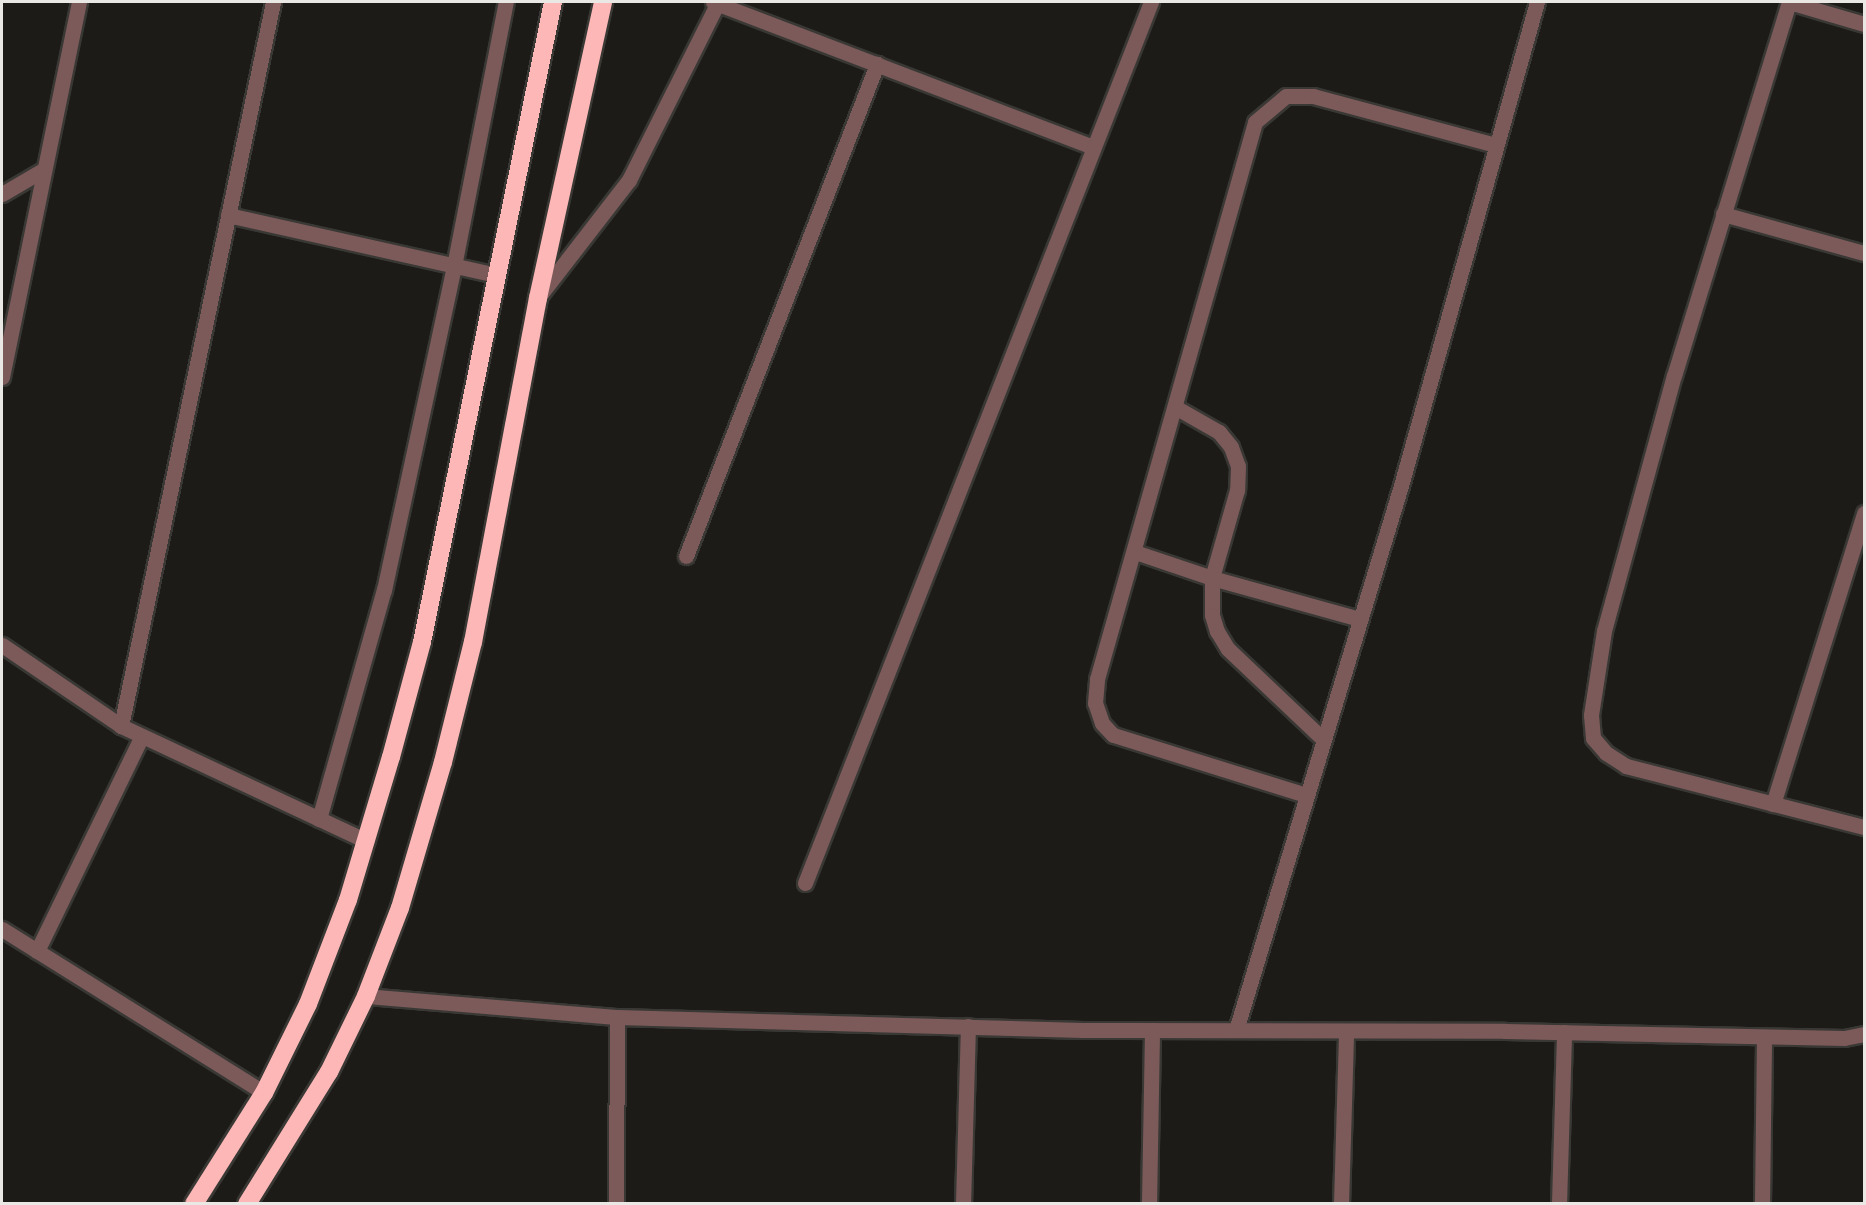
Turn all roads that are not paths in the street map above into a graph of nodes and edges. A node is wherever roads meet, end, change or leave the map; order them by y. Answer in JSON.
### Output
{"nodes":[{"id":1,"x":79,"y":2,"type":"edge"},
{"id":2,"x":273,"y":2,"type":"edge"},
{"id":3,"x":506,"y":2,"type":"edge"},
{"id":4,"x":553,"y":2,"type":"edge"},
{"id":5,"x":603,"y":2,"type":"edge"},
{"id":6,"x":716,"y":2,"type":"edge"},
{"id":7,"x":1151,"y":2,"type":"edge"},
{"id":8,"x":1537,"y":2,"type":"edge"},
{"id":9,"x":1789,"y":2,"type":"edge"},
{"id":10,"x":1864,"y":24,"type":"edge"},
{"id":11,"x":877,"y":64,"type":"junction"},
{"id":12,"x":1497,"y":145,"type":"junction"},
{"id":13,"x":1093,"y":147,"type":"junction"},
{"id":14,"x":43,"y":170,"type":"junction"},
{"id":15,"x":2,"y":194,"type":"edge"},
{"id":16,"x":1723,"y":214,"type":"junction"},
{"id":17,"x":228,"y":215,"type":"junction"},
{"id":18,"x":1864,"y":252,"type":"edge"},
{"id":19,"x":454,"y":266,"type":"junction"},
{"id":20,"x":496,"y":275,"type":"junction"},
{"id":21,"x":538,"y":298,"type":"junction"},
{"id":22,"x":2,"y":377,"type":"edge"},
{"id":23,"x":1175,"y":407,"type":"junction"},
{"id":24,"x":1864,"y":513,"type":"edge"},
{"id":25,"x":1135,"y":552,"type":"junction"},
{"id":26,"x":686,"y":556,"type":"dead end"},
{"id":27,"x":1212,"y":578,"type":"junction"},
{"id":28,"x":1360,"y":619,"type":"junction"},
{"id":29,"x":2,"y":645,"type":"edge"},
{"id":30,"x":121,"y":726,"type":"junction"},
{"id":31,"x":141,"y":736,"type":"junction"},
{"id":32,"x":1323,"y":739,"type":"junction"},
{"id":33,"x":1306,"y":795,"type":"junction"},
{"id":34,"x":1773,"y":804,"type":"junction"},
{"id":35,"x":320,"y":819,"type":"junction"},
{"id":36,"x":1864,"y":827,"type":"edge"},
{"id":37,"x":366,"y":841,"type":"junction"},
{"id":38,"x":805,"y":883,"type":"dead end"},
{"id":39,"x":2,"y":929,"type":"edge"},
{"id":40,"x":37,"y":951,"type":"junction"},
{"id":41,"x":366,"y":996,"type":"junction"},
{"id":42,"x":617,"y":1017,"type":"junction"},
{"id":43,"x":968,"y":1026,"type":"junction"},
{"id":44,"x":1152,"y":1030,"type":"junction"},
{"id":45,"x":1236,"y":1030,"type":"junction"},
{"id":46,"x":1346,"y":1031,"type":"junction"},
{"id":47,"x":1564,"y":1032,"type":"junction"},
{"id":48,"x":1864,"y":1034,"type":"edge"},
{"id":49,"x":1764,"y":1037,"type":"junction"},
{"id":50,"x":1844,"y":1038,"type":"junction"},
{"id":51,"x":1864,"y":1044,"type":"edge"},
{"id":52,"x":264,"y":1093,"type":"junction"},
{"id":53,"x":194,"y":1203,"type":"edge"},
{"id":54,"x":248,"y":1203,"type":"edge"},
{"id":55,"x":616,"y":1203,"type":"edge"},
{"id":56,"x":963,"y":1203,"type":"edge"},
{"id":57,"x":1149,"y":1203,"type":"edge"},
{"id":58,"x":1341,"y":1203,"type":"edge"},
{"id":59,"x":1559,"y":1203,"type":"edge"},
{"id":60,"x":1762,"y":1203,"type":"edge"}],
"edges":[{"from":1,"to":14,"type":"street"},
{"from":2,"to":17,"type":"street"},
{"from":3,"to":19,"type":"street"},
{"from":4,"to":20,"type":"highway"},
{"from":5,"to":21,"type":"highway"},
{"from":6,"to":11,"type":"street"},
{"from":6,"to":21,"type":"street"},
{"from":7,"to":13,"type":"street"},
{"from":8,"to":12,"type":"street"},
{"from":9,"to":10,"type":"street"},
{"from":9,"to":16,"type":"street"},
{"from":11,"to":13,"type":"street"},
{"from":11,"to":26,"type":"street"},
{"from":12,"to":23,"type":"street"},
{"from":12,"to":28,"type":"street"},
{"from":13,"to":38,"type":"street"},
{"from":14,"to":15,"type":"street"},
{"from":14,"to":22,"type":"street"},
{"from":16,"to":18,"type":"street"},
{"from":16,"to":34,"type":"street"},
{"from":17,"to":19,"type":"street"},
{"from":17,"to":30,"type":"street"},
{"from":19,"to":20,"type":"street"},
{"from":19,"to":35,"type":"street"},
{"from":20,"to":37,"type":"highway"},
{"from":21,"to":41,"type":"highway"},
{"from":23,"to":25,"type":"street"},
{"from":23,"to":27,"type":"street"},
{"from":24,"to":34,"type":"street"},
{"from":25,"to":27,"type":"street"},
{"from":25,"to":33,"type":"street"},
{"from":27,"to":28,"type":"street"},
{"from":27,"to":32,"type":"street"},
{"from":28,"to":32,"type":"street"},
{"from":29,"to":30,"type":"street"},
{"from":30,"to":31,"type":"street"},
{"from":31,"to":35,"type":"street"},
{"from":31,"to":40,"type":"street"},
{"from":32,"to":33,"type":"street"},
{"from":33,"to":45,"type":"street"},
{"from":34,"to":36,"type":"street"},
{"from":35,"to":37,"type":"street"},
{"from":37,"to":52,"type":"highway"},
{"from":39,"to":40,"type":"street"},
{"from":40,"to":52,"type":"street"},
{"from":41,"to":42,"type":"street"},
{"from":41,"to":54,"type":"highway"},
{"from":42,"to":43,"type":"street"},
{"from":42,"to":55,"type":"street"},
{"from":43,"to":44,"type":"street"},
{"from":43,"to":56,"type":"street"},
{"from":44,"to":45,"type":"street"},
{"from":44,"to":57,"type":"street"},
{"from":45,"to":46,"type":"street"},
{"from":46,"to":47,"type":"street"},
{"from":46,"to":58,"type":"street"},
{"from":47,"to":49,"type":"street"},
{"from":47,"to":59,"type":"street"},
{"from":48,"to":50,"type":"street"},
{"from":49,"to":50,"type":"street"},
{"from":49,"to":60,"type":"street"},
{"from":50,"to":51,"type":"street"},
{"from":52,"to":53,"type":"highway"}]}
